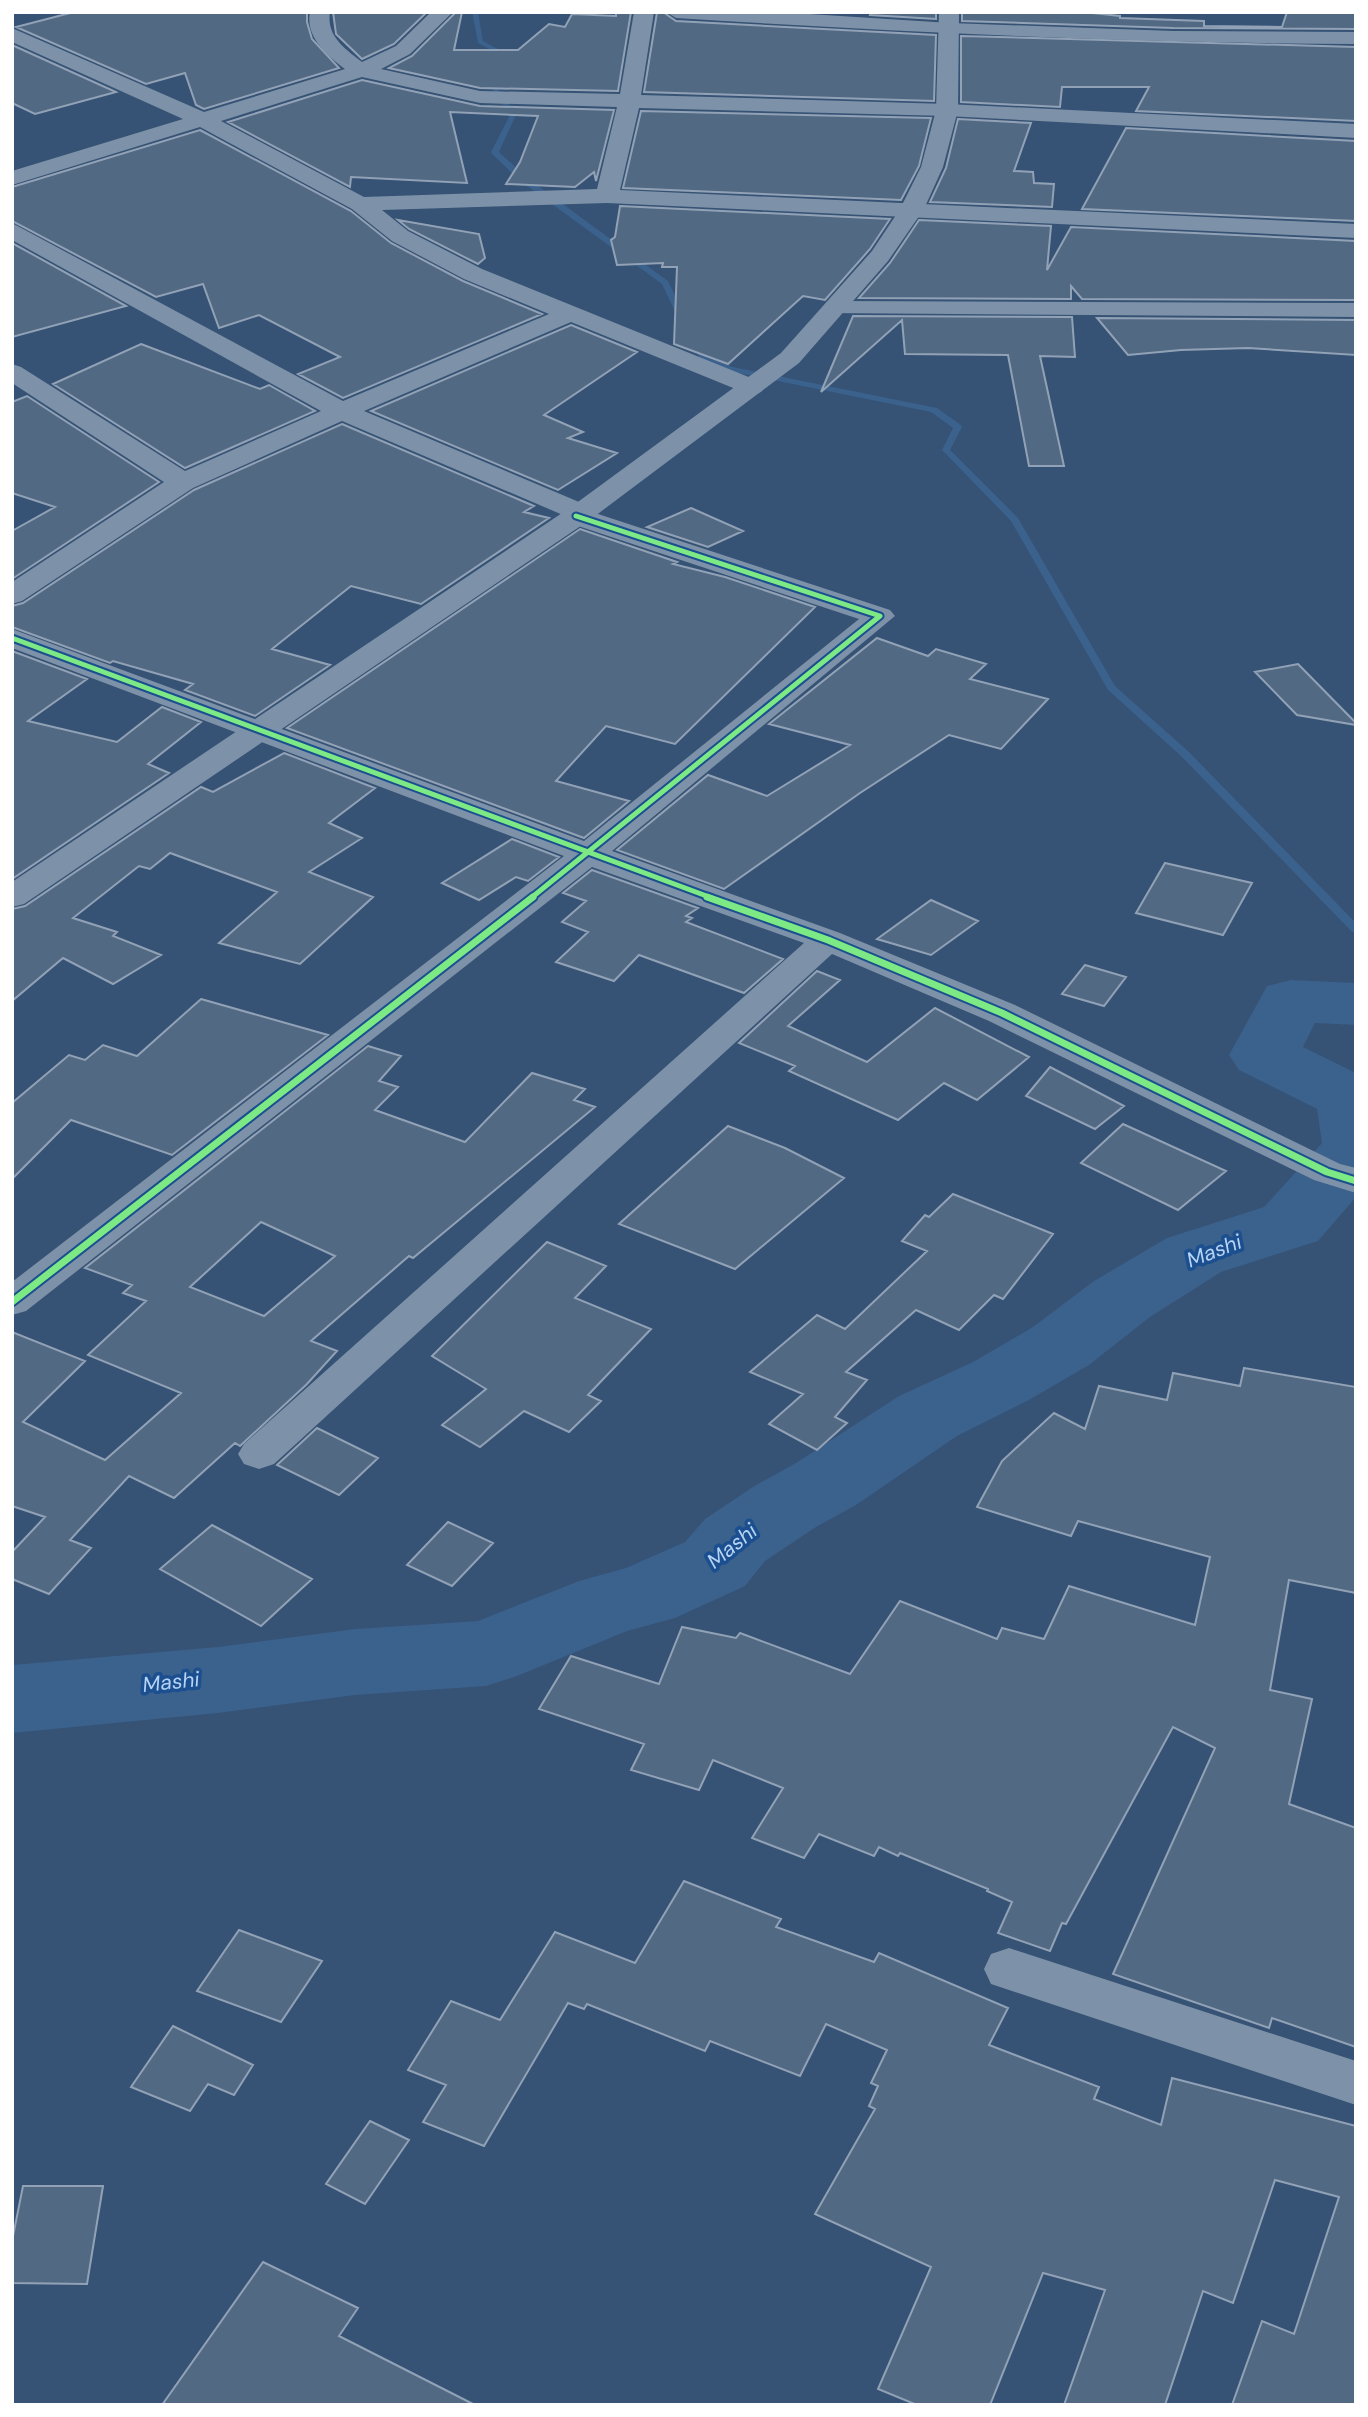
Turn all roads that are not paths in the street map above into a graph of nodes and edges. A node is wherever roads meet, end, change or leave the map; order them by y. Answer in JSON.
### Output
{"nodes":[{"id":1,"x":320,"y":12,"type":"edge"},
{"id":2,"x":443,"y":12,"type":"edge"},
{"id":3,"x":644,"y":12,"type":"edge"},
{"id":4,"x":676,"y":12,"type":"edge"},
{"id":5,"x":1170,"y":12,"type":"edge"},
{"id":6,"x":950,"y":21,"type":"edge"},
{"id":7,"x":12,"y":34,"type":"edge"},
{"id":8,"x":1173,"y":37,"type":"junction"},
{"id":9,"x":1356,"y":38,"type":"edge"},
{"id":10,"x":361,"y":71,"type":"junction"},
{"id":11,"x":630,"y":100,"type":"junction"},
{"id":12,"x":947,"y":110,"type":"junction"},
{"id":13,"x":201,"y":118,"type":"junction"},
{"id":14,"x":1356,"y":131,"type":"edge"},
{"id":15,"x":12,"y":178,"type":"edge"},
{"id":16,"x":607,"y":196,"type":"junction"},
{"id":17,"x":360,"y":204,"type":"junction"},
{"id":18,"x":912,"y":209,"type":"junction"},
{"id":19,"x":12,"y":230,"type":"edge"},
{"id":20,"x":1356,"y":231,"type":"edge"},
{"id":21,"x":835,"y":307,"type":"junction"},
{"id":22,"x":1356,"y":310,"type":"edge"},
{"id":23,"x":572,"y":313,"type":"junction"},
{"id":24,"x":12,"y":372,"type":"edge"},
{"id":25,"x":752,"y":387,"type":"junction"},
{"id":26,"x":342,"y":411,"type":"junction"},
{"id":27,"x":183,"y":482,"type":"junction"},
{"id":28,"x":579,"y":514,"type":"junction"},
{"id":29,"x":12,"y":595,"type":"edge"},
{"id":30,"x":12,"y":638,"type":"edge"},
{"id":31,"x":259,"y":730,"type":"junction"},
{"id":32,"x":588,"y":854,"type":"junction"},
{"id":33,"x":12,"y":897,"type":"edge"},
{"id":34,"x":828,"y":940,"type":"junction"},
{"id":35,"x":1341,"y":1177,"type":"edge"},
{"id":36,"x":12,"y":1302,"type":"edge"},
{"id":37,"x":259,"y":1454,"type":"dead end"},
{"id":38,"x":1009,"y":1969,"type":"dead end"},
{"id":39,"x":1356,"y":2083,"type":"edge"}],
"edges":[{"from":1,"to":10,"type":"street"},
{"from":2,"to":10,"type":"street"},
{"from":3,"to":11,"type":"street"},
{"from":4,"to":6,"type":"street"},
{"from":5,"to":8,"type":"street"},
{"from":6,"to":8,"type":"street"},
{"from":6,"to":12,"type":"street"},
{"from":7,"to":13,"type":"street"},
{"from":8,"to":9,"type":"street"},
{"from":10,"to":11,"type":"street"},
{"from":10,"to":13,"type":"street"},
{"from":11,"to":12,"type":"street"},
{"from":11,"to":16,"type":"street"},
{"from":12,"to":14,"type":"street"},
{"from":12,"to":18,"type":"street"},
{"from":13,"to":15,"type":"street"},
{"from":13,"to":17,"type":"street"},
{"from":16,"to":17,"type":"street"},
{"from":16,"to":18,"type":"street"},
{"from":17,"to":23,"type":"street"},
{"from":18,"to":20,"type":"street"},
{"from":18,"to":21,"type":"street"},
{"from":19,"to":26,"type":"street"},
{"from":21,"to":22,"type":"street"},
{"from":21,"to":25,"type":"street"},
{"from":23,"to":25,"type":"street"},
{"from":23,"to":26,"type":"street"},
{"from":24,"to":27,"type":"street"},
{"from":25,"to":28,"type":"street"},
{"from":26,"to":27,"type":"street"},
{"from":26,"to":28,"type":"street"},
{"from":27,"to":29,"type":"street"},
{"from":28,"to":31,"type":"street"},
{"from":28,"to":32,"type":"street"},
{"from":30,"to":31,"type":"street"},
{"from":31,"to":32,"type":"street"},
{"from":31,"to":33,"type":"street"},
{"from":32,"to":34,"type":"street"},
{"from":32,"to":36,"type":"street"},
{"from":34,"to":35,"type":"street"},
{"from":34,"to":37,"type":"street"},
{"from":38,"to":39,"type":"street"}]}
